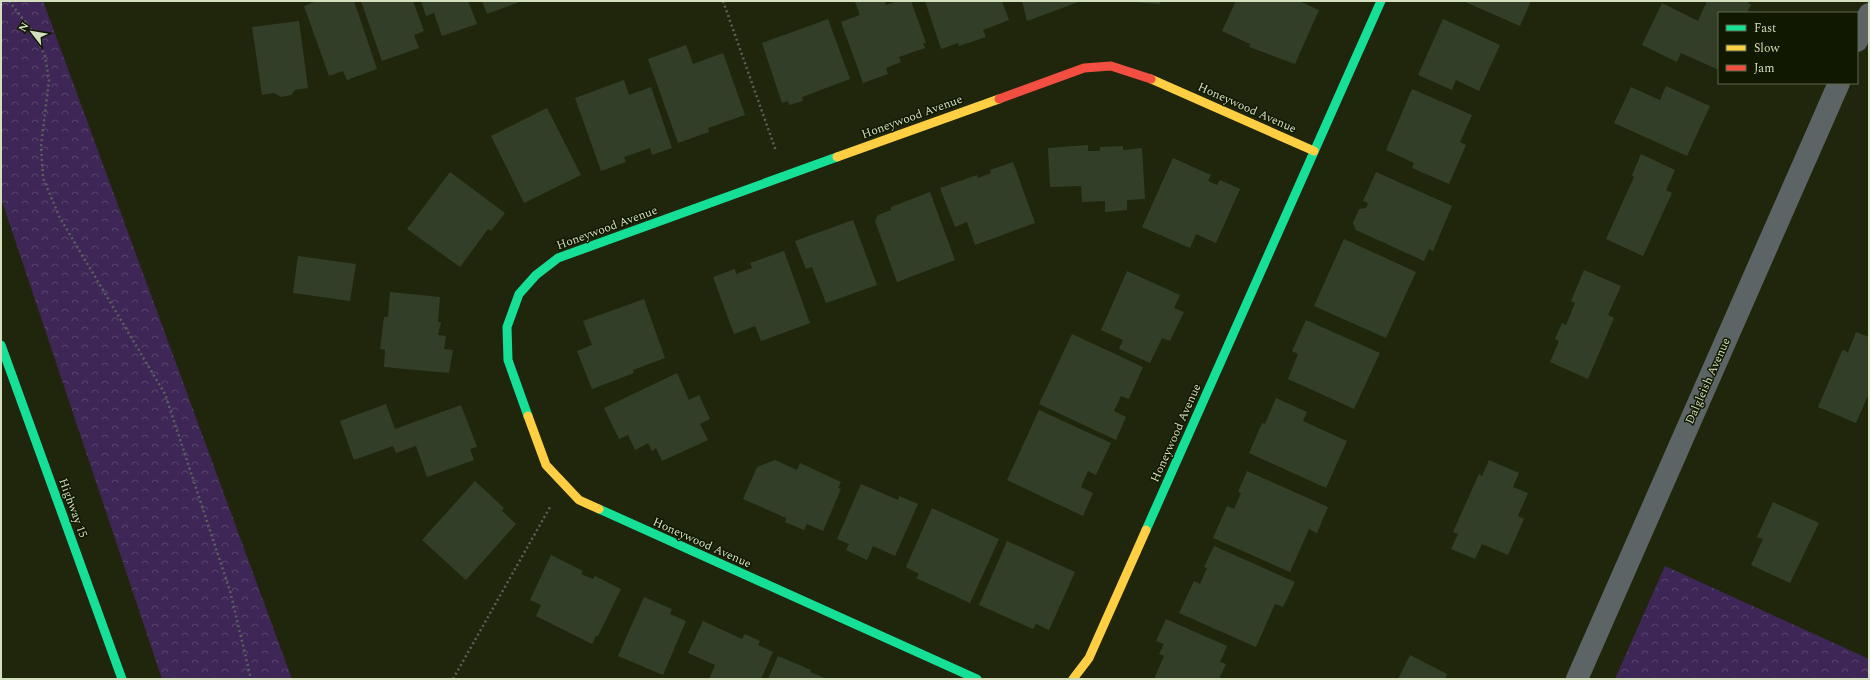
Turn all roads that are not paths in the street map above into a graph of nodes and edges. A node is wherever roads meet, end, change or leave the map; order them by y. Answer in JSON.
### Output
{"nodes":[{"id":1,"x":1381,"y":1,"type":"edge"},
{"id":2,"x":1869,"y":14,"type":"edge"},
{"id":3,"x":1858,"y":39,"type":"edge"},
{"id":4,"x":1838,"y":84,"type":"edge"},
{"id":5,"x":1314,"y":151,"type":"junction"},
{"id":6,"x":1,"y":346,"type":"edge"},
{"id":7,"x":122,"y":679,"type":"edge"},
{"id":8,"x":977,"y":679,"type":"edge"},
{"id":9,"x":1073,"y":679,"type":"edge"},
{"id":10,"x":1577,"y":679,"type":"edge"}],
"edges":[{"from":1,"to":5,"type":"street","name":"Honeywood Avenue"},
{"from":2,"to":3,"type":"street"},
{"from":4,"to":10,"type":"street","name":"Dalgleish Avenue"},
{"from":5,"to":8,"type":"street","name":"Honeywood Avenue"},
{"from":5,"to":9,"type":"street","name":"Honeywood Avenue"},
{"from":6,"to":7,"type":"street","name":"Highway 15"}]}
